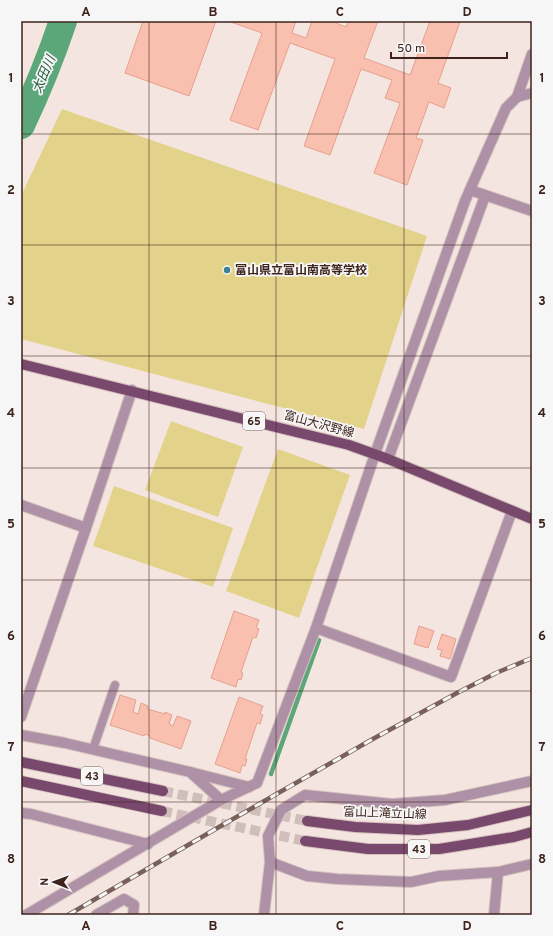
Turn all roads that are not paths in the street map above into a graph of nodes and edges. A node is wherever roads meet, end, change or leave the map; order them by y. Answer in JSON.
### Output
{"nodes":[{"id":1,"x":532,"y":54,"type":"edge"},
{"id":2,"x":532,"y":93,"type":"edge"},
{"id":3,"x":517,"y":97,"type":"junction"},
{"id":4,"x":470,"y":190,"type":"junction"},
{"id":5,"x":485,"y":196,"type":"junction"},
{"id":6,"x":532,"y":212,"type":"edge"},
{"id":7,"x":21,"y":364,"type":"edge"},
{"id":8,"x":132,"y":390,"type":"junction"},
{"id":9,"x":375,"y":454,"type":"junction"},
{"id":10,"x":388,"y":459,"type":"junction"},
{"id":11,"x":21,"y":505,"type":"edge"},
{"id":12,"x":512,"y":511,"type":"junction"},
{"id":13,"x":532,"y":519,"type":"edge"},
{"id":14,"x":86,"y":528,"type":"junction"},
{"id":15,"x":316,"y":628,"type":"junction"},
{"id":16,"x":115,"y":685,"type":"dead end"},
{"id":17,"x":21,"y":717,"type":"edge"},
{"id":18,"x":21,"y":735,"type":"edge"},
{"id":19,"x":92,"y":749,"type":"junction"},
{"id":20,"x":21,"y":762,"type":"edge"},
{"id":21,"x":190,"y":772,"type":"junction"},
{"id":22,"x":21,"y":781,"type":"edge"},
{"id":23,"x":532,"y":782,"type":"edge"},
{"id":24,"x":249,"y":787,"type":"junction"},
{"id":25,"x":163,"y":791,"type":"tunnel mouth"},
{"id":26,"x":221,"y":800,"type":"junction"},
{"id":27,"x":532,"y":810,"type":"edge"},
{"id":28,"x":162,"y":812,"type":"tunnel mouth"},
{"id":29,"x":21,"y":813,"type":"edge"},
{"id":30,"x":307,"y":822,"type":"tunnel mouth"},
{"id":31,"x":532,"y":832,"type":"edge"},
{"id":32,"x":304,"y":841,"type":"tunnel mouth"},
{"id":33,"x":148,"y":844,"type":"junction"},
{"id":34,"x":270,"y":862,"type":"junction"},
{"id":35,"x":532,"y":864,"type":"edge"},
{"id":36,"x":498,"y":872,"type":"junction"},
{"id":37,"x":26,"y":915,"type":"edge"},
{"id":38,"x":96,"y":915,"type":"edge"},
{"id":39,"x":133,"y":915,"type":"edge"},
{"id":40,"x":264,"y":915,"type":"edge"},
{"id":41,"x":494,"y":915,"type":"edge"}],
"edges":[{"from":1,"to":3,"type":"street"},
{"from":2,"to":3,"type":"street"},
{"from":3,"to":4,"type":"street"},
{"from":4,"to":5,"type":"street"},
{"from":4,"to":9,"type":"street"},
{"from":5,"to":6,"type":"street"},
{"from":5,"to":10,"type":"street"},
{"from":7,"to":8,"type":"main road","name":"富山大沢野線","number":"65"},
{"from":8,"to":9,"type":"main road","name":"富山大沢野線","number":"65"},
{"from":8,"to":14,"type":"street"},
{"from":9,"to":10,"type":"main road","name":"富山大沢野線","number":"65"},
{"from":9,"to":15,"type":"street"},
{"from":10,"to":12,"type":"main road","name":"富山大沢野線","number":"65"},
{"from":11,"to":14,"type":"street"},
{"from":12,"to":13,"type":"main road","name":"富山大沢野線","number":"65"},
{"from":12,"to":15,"type":"street"},
{"from":14,"to":17,"type":"street"},
{"from":15,"to":24,"type":"street"},
{"from":16,"to":19,"type":"lane"},
{"from":18,"to":19,"type":"street"},
{"from":19,"to":21,"type":"street"},
{"from":20,"to":25,"type":"main road","number":"43"},
{"from":21,"to":24,"type":"street"},
{"from":21,"to":26,"type":"street"},
{"from":22,"to":28,"type":"main road","number":"43"},
{"from":23,"to":34,"type":"street"},
{"from":24,"to":26,"type":"street"},
{"from":26,"to":33,"type":"street"},
{"from":27,"to":30,"type":"main road","name":"富山上滝立山線","number":"43"},
{"from":29,"to":33,"type":"street"},
{"from":31,"to":32,"type":"main road","number":"43"},
{"from":33,"to":37,"type":"street"},
{"from":34,"to":36,"type":"street"},
{"from":34,"to":40,"type":"street"},
{"from":35,"to":36,"type":"street"},
{"from":36,"to":41,"type":"street"},
{"from":38,"to":39,"type":"street"}]}
